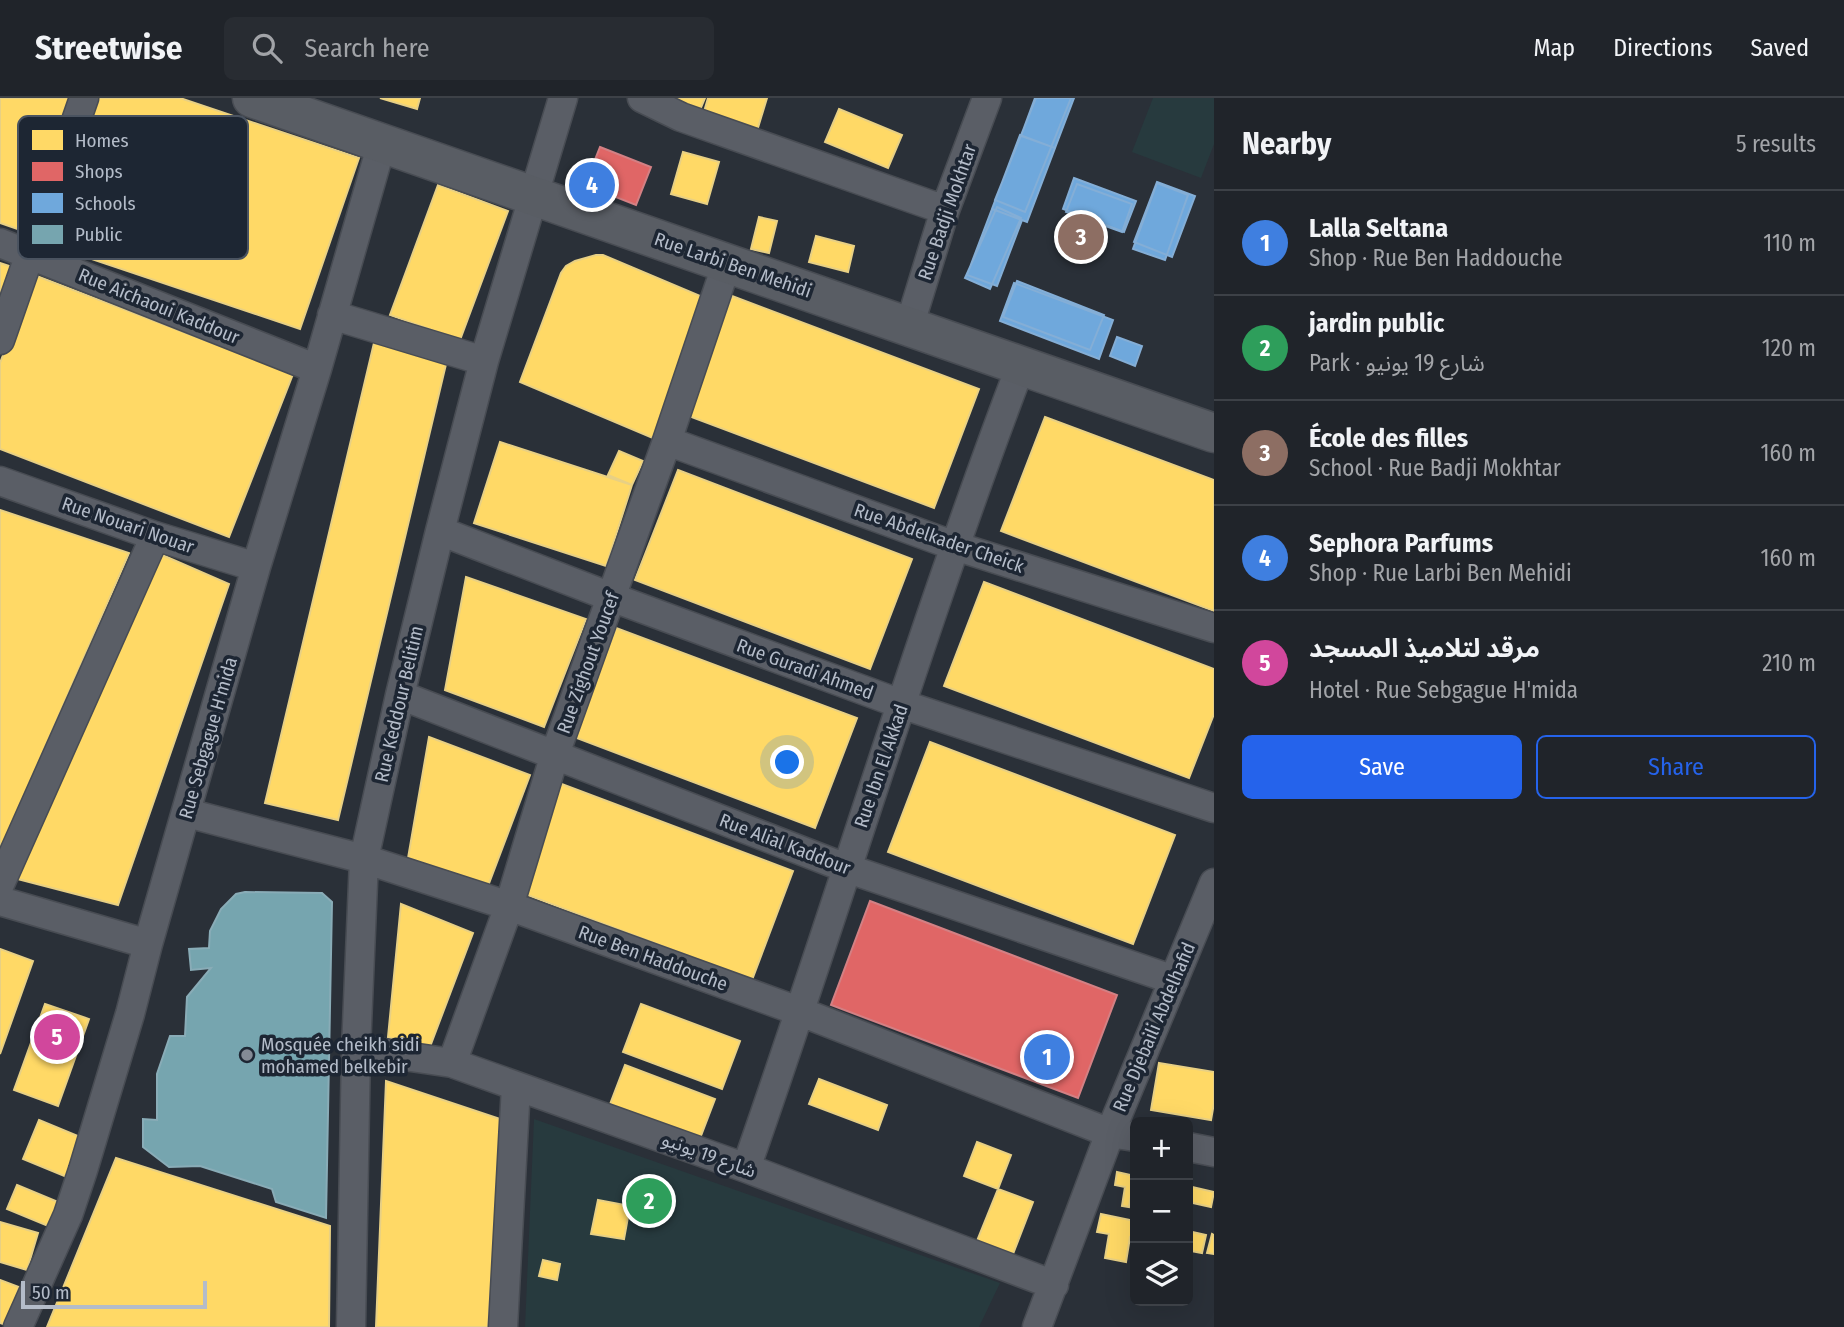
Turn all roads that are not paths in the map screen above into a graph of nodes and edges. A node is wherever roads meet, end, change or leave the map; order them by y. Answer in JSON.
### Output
{"nodes":[{"id":1,"x":84,"y":98,"type":"edge"},
{"id":2,"x":252,"y":98,"type":"edge"},
{"id":3,"x":562,"y":98,"type":"edge"},
{"id":4,"x":642,"y":98,"type":"edge"},
{"id":5,"x":987,"y":98,"type":"edge"},
{"id":6,"x":331,"y":112,"type":"edge"},
{"id":7,"x":78,"y":116,"type":"edge"},
{"id":8,"x":382,"y":143,"type":"junction"},
{"id":9,"x":534,"y":196,"type":"junction"},
{"id":10,"x":945,"y":210,"type":"junction"},
{"id":11,"x":0,"y":243,"type":"edge"},
{"id":12,"x":18,"y":250,"type":"edge"},
{"id":13,"x":28,"y":259,"type":"edge"},
{"id":14,"x":42,"y":259,"type":"edge"},
{"id":15,"x":727,"y":263,"type":"junction"},
{"id":16,"x":332,"y":315,"type":"junction"},
{"id":17,"x":909,"y":327,"type":"junction"},
{"id":18,"x":0,"y":340,"type":"edge"},
{"id":19,"x":484,"y":361,"type":"junction"},
{"id":20,"x":1021,"y":365,"type":"junction"},
{"id":21,"x":317,"y":369,"type":"junction"},
{"id":22,"x":1214,"y":433,"type":"edge"},
{"id":23,"x":667,"y":441,"type":"junction"},
{"id":24,"x":0,"y":481,"type":"edge"},
{"id":25,"x":440,"y":531,"type":"junction"},
{"id":26,"x":155,"y":536,"type":"junction"},
{"id":27,"x":955,"y":546,"type":"junction"},
{"id":28,"x":257,"y":567,"type":"junction"},
{"id":29,"x":611,"y":597,"type":"junction"},
{"id":30,"x":1214,"y":628,"type":"edge"},
{"id":31,"x":400,"y":695,"type":"junction"},
{"id":32,"x":901,"y":704,"type":"junction"},
{"id":33,"x":555,"y":754,"type":"junction"},
{"id":34,"x":1214,"y":808,"type":"edge"},
{"id":35,"x":187,"y":813,"type":"junction"},
{"id":36,"x":364,"y":859,"type":"junction"},
{"id":37,"x":846,"y":868,"type":"junction"},
{"id":38,"x":1214,"y":883,"type":"edge"},
{"id":39,"x":0,"y":884,"type":"edge"},
{"id":40,"x":0,"y":901,"type":"edge"},
{"id":41,"x":509,"y":906,"type":"junction"},
{"id":42,"x":148,"y":944,"type":"junction"},
{"id":43,"x":1174,"y":980,"type":"junction"},
{"id":44,"x":801,"y":1012,"type":"junction"},
{"id":45,"x":356,"y":1049,"type":"junction"},
{"id":46,"x":452,"y":1063,"type":"junction"},
{"id":47,"x":516,"y":1086,"type":"junction"},
{"id":48,"x":1123,"y":1135,"type":"edge"},
{"id":49,"x":1193,"y":1148,"type":"edge"},
{"id":50,"x":1214,"y":1152,"type":"edge"},
{"id":51,"x":746,"y":1168,"type":"junction"},
{"id":52,"x":1054,"y":1285,"type":"junction"},
{"id":53,"x":18,"y":1327,"type":"edge"},
{"id":54,"x":351,"y":1327,"type":"edge"},
{"id":55,"x":503,"y":1327,"type":"edge"},
{"id":56,"x":1037,"y":1327,"type":"edge"}],
"edges":[{"from":1,"to":7,"type":"street"},
{"from":2,"to":6,"type":"street","name":"Rue Larbi Ben Mehidi"},
{"from":3,"to":9,"type":"street","name":"Rue Keddour Belitim"},
{"from":4,"to":10,"type":"street"},
{"from":5,"to":10,"type":"street","name":"Rue Badji Mokhtar"},
{"from":6,"to":8,"type":"street","name":"Rue Larbi Ben Mehidi"},
{"from":8,"to":9,"type":"street","name":"Rue Larbi Ben Mehidi"},
{"from":8,"to":16,"type":"street","name":"Rue Sebgague H'mida"},
{"from":9,"to":15,"type":"street","name":"Rue Larbi Ben Mehidi"},
{"from":9,"to":19,"type":"street","name":"Rue Keddour Belitim"},
{"from":10,"to":17,"type":"street","name":"Rue Badji Mokhtar"},
{"from":11,"to":12,"type":"street","name":"Rue Aichaoui Kaddour"},
{"from":13,"to":18,"type":"street"},
{"from":14,"to":21,"type":"street","name":"Rue Aichaoui Kaddour"},
{"from":15,"to":17,"type":"street","name":"Rue Larbi Ben Mehidi"},
{"from":15,"to":23,"type":"street","name":"Rue Zighout Youcef"},
{"from":16,"to":19,"type":"street"},
{"from":16,"to":21,"type":"street","name":"Rue Sebgague H'mida"},
{"from":17,"to":20,"type":"street","name":"Rue Larbi Ben Mehidi"},
{"from":19,"to":25,"type":"street","name":"Rue Keddour Belitim"},
{"from":20,"to":22,"type":"street","name":"Rue Larbi Ben Mehidi"},
{"from":20,"to":27,"type":"street","name":"Rue Ibn El Akkad"},
{"from":21,"to":28,"type":"street","name":"Rue Sebgague H'mida"},
{"from":23,"to":27,"type":"street","name":"Rue Abdelkader Cheick"},
{"from":23,"to":29,"type":"street","name":"Rue Zighout Youcef"},
{"from":24,"to":26,"type":"street","name":"Rue Nouari Nouar"},
{"from":25,"to":29,"type":"street","name":"Rue Guradi Ahmed"},
{"from":25,"to":31,"type":"street","name":"Rue Keddour Belitim"},
{"from":26,"to":28,"type":"street","name":"Rue Nouari Nouar"},
{"from":26,"to":39,"type":"street"},
{"from":27,"to":30,"type":"street","name":"Rue Abdelkader Cheick"},
{"from":27,"to":32,"type":"street","name":"Rue Ibn El Akkad"},
{"from":28,"to":35,"type":"street","name":"Rue Sebgague H'mida"},
{"from":29,"to":32,"type":"street","name":"Rue Guradi Ahmed"},
{"from":29,"to":33,"type":"street","name":"Rue Zighout Youcef"},
{"from":31,"to":33,"type":"street","name":"Rue Alial Kaddour"},
{"from":31,"to":36,"type":"street","name":"Rue Keddour Belitim"},
{"from":32,"to":34,"type":"street","name":"Rue Guradi Ahmed"},
{"from":32,"to":37,"type":"street","name":"Rue Ibn El Akkad"},
{"from":33,"to":37,"type":"street","name":"Rue Alial Kaddour"},
{"from":33,"to":41,"type":"street","name":"Rue Zighout Youcef"},
{"from":35,"to":36,"type":"street","name":"Rue Ben Haddouche"},
{"from":35,"to":42,"type":"street","name":"Rue Sebgague H'mida"},
{"from":36,"to":41,"type":"street","name":"Rue Ben Haddouche"},
{"from":36,"to":45,"type":"street","name":"Rue Keddour Belitim"},
{"from":37,"to":43,"type":"street","name":"Rue Alial Kaddour"},
{"from":37,"to":44,"type":"street","name":"Rue Ibn El Akkad"},
{"from":38,"to":43,"type":"street","name":"Rue Djebaili Abdelhafid"},
{"from":40,"to":42,"type":"street"},
{"from":41,"to":44,"type":"street","name":"Rue Ben Haddouche"},
{"from":41,"to":46,"type":"street","name":"Rue Zighout Youcef"},
{"from":42,"to":53,"type":"street","name":"Rue Sebgague H'mida"},
{"from":43,"to":48,"type":"street","name":"Rue Djebaili Abdelhafid"},
{"from":44,"to":48,"type":"street","name":"Rue Ben Haddouche"},
{"from":44,"to":51,"type":"street","name":"Rue Ibn El Akkad"},
{"from":45,"to":46,"type":"street","name":"شارع 19 يونيو"},
{"from":45,"to":54,"type":"street","name":"Rue Keddour Belitim"},
{"from":46,"to":47,"type":"street","name":"شارع 19 يونيو"},
{"from":47,"to":51,"type":"street","name":"شارع 19 يونيو"},
{"from":47,"to":55,"type":"street"},
{"from":48,"to":52,"type":"street","name":"Rue Djebaili Abdelhafid"},
{"from":49,"to":50,"type":"street"},
{"from":51,"to":52,"type":"street","name":"شارع 19 يونيو"},
{"from":52,"to":56,"type":"street","name":"Rue Djebaili Abdelhafid"}]}
